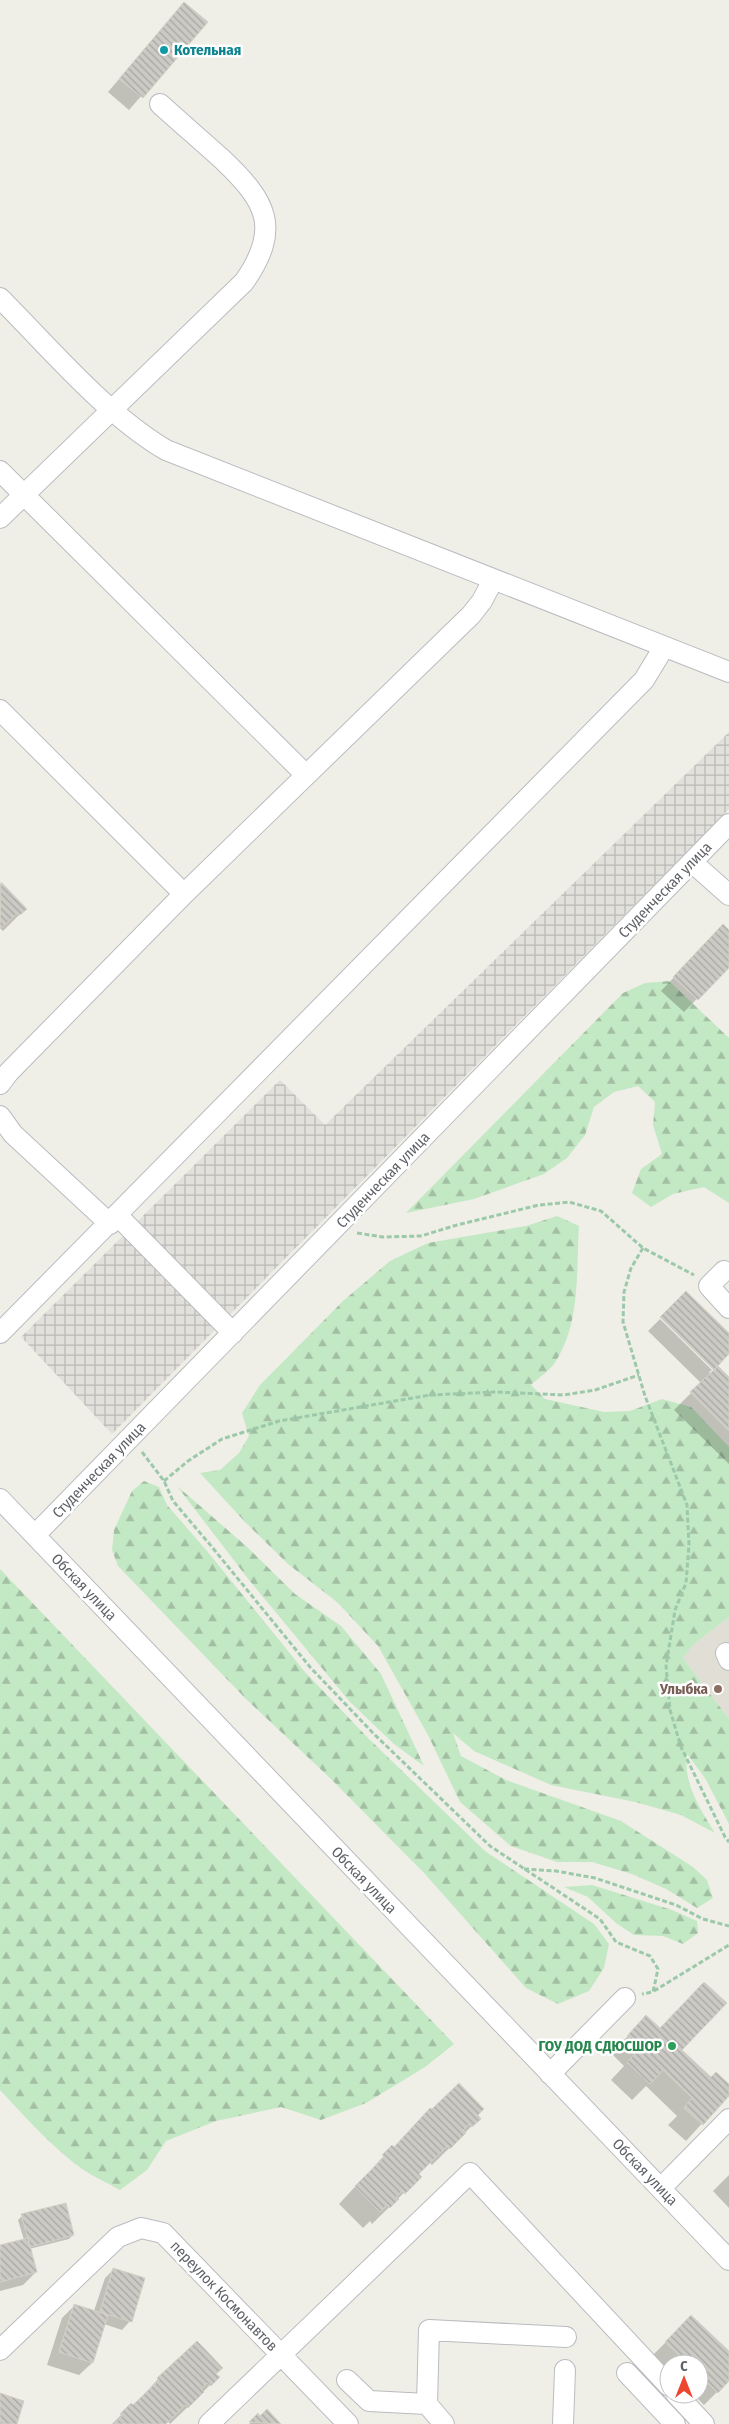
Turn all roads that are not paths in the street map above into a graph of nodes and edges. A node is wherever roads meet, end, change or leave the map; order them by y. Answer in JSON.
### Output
{"nodes":[{"id":1,"x":160,"y":104,"type":"dead end"},
{"id":2,"x":0,"y":298,"type":"edge"},
{"id":3,"x":112,"y":410,"type":"junction"},
{"id":4,"x":0,"y":472,"type":"edge"},
{"id":5,"x":23,"y":495,"type":"junction"},
{"id":6,"x":0,"y":518,"type":"edge"},
{"id":7,"x":493,"y":580,"type":"junction"},
{"id":8,"x":664,"y":647,"type":"junction"},
{"id":9,"x":729,"y":672,"type":"edge"},
{"id":10,"x":0,"y":710,"type":"edge"},
{"id":11,"x":306,"y":775,"type":"junction"},
{"id":12,"x":729,"y":824,"type":"edge"},
{"id":13,"x":693,"y":862,"type":"junction"},
{"id":14,"x":184,"y":894,"type":"junction"},
{"id":15,"x":729,"y":895,"type":"edge"},
{"id":16,"x":0,"y":1084,"type":"edge"},
{"id":17,"x":0,"y":1116,"type":"edge"},
{"id":18,"x":114,"y":1220,"type":"junction"},
{"id":19,"x":724,"y":1271,"type":"dead end"},
{"id":20,"x":729,"y":1308,"type":"edge"},
{"id":21,"x":0,"y":1333,"type":"edge"},
{"id":22,"x":233,"y":1333,"type":"junction"},
{"id":23,"x":0,"y":1499,"type":"edge"},
{"id":24,"x":35,"y":1535,"type":"junction"},
{"id":25,"x":625,"y":1998,"type":"road end"},
{"id":26,"x":550,"y":2074,"type":"junction"},
{"id":27,"x":729,"y":2119,"type":"edge"},
{"id":28,"x":661,"y":2188,"type":"junction"},
{"id":29,"x":729,"y":2260,"type":"edge"},
{"id":30,"x":566,"y":2337,"type":"dead end"},
{"id":31,"x":0,"y":2350,"type":"edge"},
{"id":32,"x":280,"y":2354,"type":"junction"},
{"id":33,"x":565,"y":2370,"type":"dead end"},
{"id":34,"x":627,"y":2373,"type":"dead end"},
{"id":35,"x":659,"y":2375,"type":"edge"},
{"id":36,"x":347,"y":2380,"type":"dead end"},
{"id":37,"x":427,"y":2404,"type":"junction"},
{"id":38,"x":685,"y":2404,"type":"edge"},
{"id":39,"x":209,"y":2424,"type":"edge"},
{"id":40,"x":348,"y":2424,"type":"edge"},
{"id":41,"x":444,"y":2424,"type":"edge"},
{"id":42,"x":563,"y":2424,"type":"edge"},
{"id":43,"x":675,"y":2424,"type":"edge"},
{"id":44,"x":704,"y":2424,"type":"edge"}],
"edges":[{"from":1,"to":3,"type":"street"},
{"from":2,"to":3,"type":"street"},
{"from":3,"to":5,"type":"street"},
{"from":3,"to":7,"type":"street"},
{"from":4,"to":5,"type":"street"},
{"from":5,"to":6,"type":"street"},
{"from":5,"to":11,"type":"street"},
{"from":7,"to":8,"type":"street"},
{"from":7,"to":11,"type":"street"},
{"from":8,"to":9,"type":"street"},
{"from":8,"to":18,"type":"street"},
{"from":10,"to":14,"type":"street"},
{"from":11,"to":14,"type":"street"},
{"from":12,"to":13,"type":"street","name":"Студенческая улица"},
{"from":13,"to":15,"type":"street"},
{"from":13,"to":22,"type":"street","name":"Студенческая улица"},
{"from":14,"to":16,"type":"street"},
{"from":17,"to":18,"type":"street"},
{"from":18,"to":21,"type":"street"},
{"from":18,"to":22,"type":"street"},
{"from":19,"to":20,"type":"street"},
{"from":22,"to":24,"type":"street","name":"Студенческая улица"},
{"from":23,"to":24,"type":"street","name":"Обская улица"},
{"from":24,"to":26,"type":"street","name":"Обская улица"},
{"from":25,"to":26,"type":"street"},
{"from":26,"to":28,"type":"street","name":"Обская улица"},
{"from":27,"to":28,"type":"street"},
{"from":28,"to":29,"type":"street","name":"Обская улица"},
{"from":30,"to":37,"type":"street"},
{"from":31,"to":32,"type":"street","name":"переулок Космонавтов"},
{"from":32,"to":35,"type":"street"},
{"from":32,"to":39,"type":"street"},
{"from":32,"to":40,"type":"street","name":"переулок Космонавтов"},
{"from":33,"to":42,"type":"street"},
{"from":34,"to":43,"type":"street"},
{"from":36,"to":37,"type":"street"},
{"from":37,"to":41,"type":"street"},
{"from":38,"to":44,"type":"street"}]}
